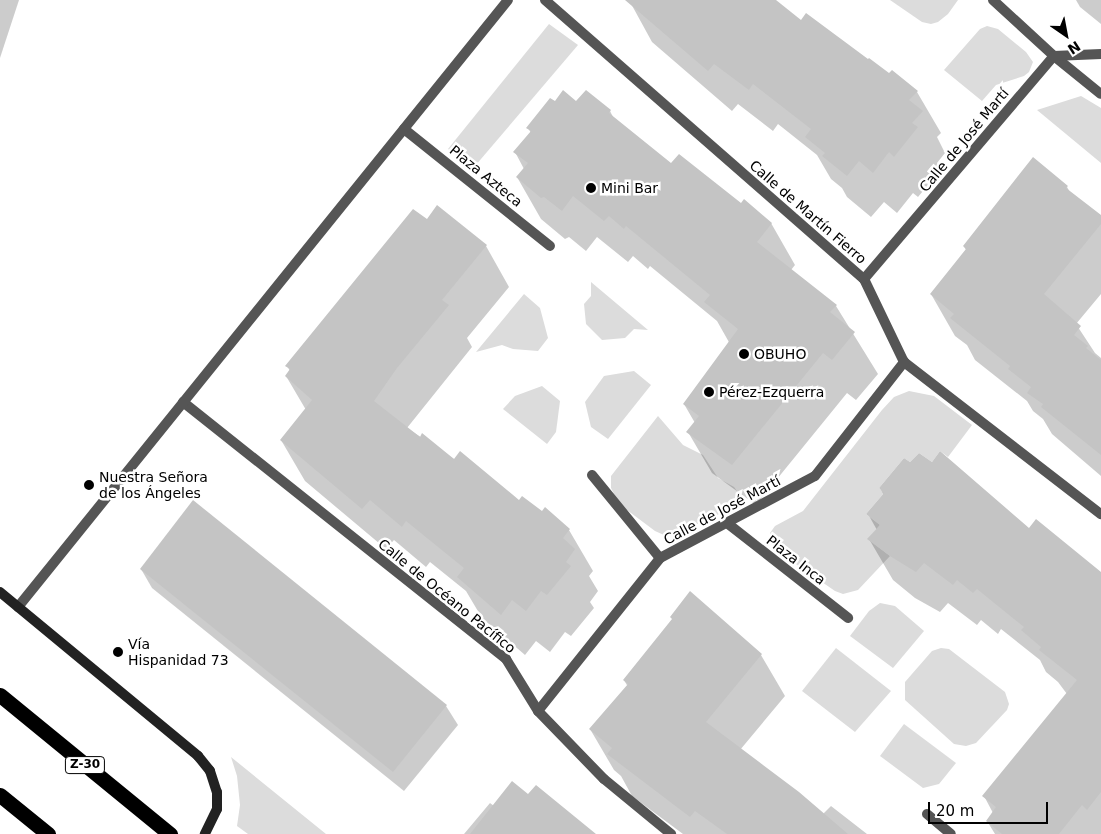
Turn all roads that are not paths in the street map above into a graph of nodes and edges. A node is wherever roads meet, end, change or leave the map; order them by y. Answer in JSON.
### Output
{"nodes":[{"id":1,"x":508,"y":0,"type":"edge"},
{"id":2,"x":545,"y":0,"type":"edge"},
{"id":3,"x":993,"y":0,"type":"edge"},
{"id":4,"x":1101,"y":54,"type":"edge"},
{"id":5,"x":1054,"y":56,"type":"junction"},
{"id":6,"x":1101,"y":94,"type":"edge"},
{"id":7,"x":404,"y":129,"type":"junction"},
{"id":8,"x":550,"y":246,"type":"dead end"},
{"id":9,"x":864,"y":279,"type":"junction"},
{"id":10,"x":904,"y":362,"type":"junction"},
{"id":11,"x":183,"y":402,"type":"junction"},
{"id":12,"x":592,"y":475,"type":"dead end"},
{"id":13,"x":1101,"y":514,"type":"edge"},
{"id":14,"x":727,"y":523,"type":"junction"},
{"id":15,"x":660,"y":558,"type":"junction"},
{"id":16,"x":0,"y":592,"type":"edge"},
{"id":17,"x":18,"y":607,"type":"junction"},
{"id":18,"x":848,"y":618,"type":"dead end"},
{"id":19,"x":0,"y":695,"type":"edge"},
{"id":20,"x":538,"y":711,"type":"junction"},
{"id":21,"x":0,"y":795,"type":"edge"},
{"id":22,"x":927,"y":814,"type":"dead end"},
{"id":23,"x":48,"y":834,"type":"edge"},
{"id":24,"x":170,"y":834,"type":"edge"},
{"id":25,"x":206,"y":834,"type":"edge"},
{"id":26,"x":671,"y":834,"type":"edge"},
{"id":27,"x":951,"y":834,"type":"edge"}],
"edges":[{"from":1,"to":7,"type":"street"},
{"from":2,"to":9,"type":"street","name":"Calle de Martín Fierro"},
{"from":3,"to":5,"type":"street"},
{"from":4,"to":5,"type":"street"},
{"from":5,"to":6,"type":"street"},
{"from":5,"to":9,"type":"street","name":"Calle de José Martí"},
{"from":7,"to":8,"type":"street","name":"Plaza Azteca"},
{"from":7,"to":11,"type":"street"},
{"from":9,"to":10,"type":"street","name":"Calle de Martín Fierro"},
{"from":10,"to":13,"type":"street","name":"Calle de Martín Fierro"},
{"from":10,"to":14,"type":"street","name":"Calle de José Martí"},
{"from":11,"to":17,"type":"street"},
{"from":11,"to":20,"type":"street","name":"Calle de Océano Pacífico"},
{"from":12,"to":15,"type":"street"},
{"from":14,"to":15,"type":"street","name":"Calle de José Martí"},
{"from":14,"to":18,"type":"street","name":"Plaza Inca"},
{"from":15,"to":20,"type":"street","name":"Calle de José Martí"},
{"from":16,"to":17,"type":"main road"},
{"from":17,"to":25,"type":"main road"},
{"from":19,"to":24,"type":"highway","number":"Z-30"},
{"from":20,"to":26,"type":"street","name":"Calle de Océano Pacífico"},
{"from":21,"to":23,"type":"highway"},
{"from":22,"to":27,"type":"street"}]}
